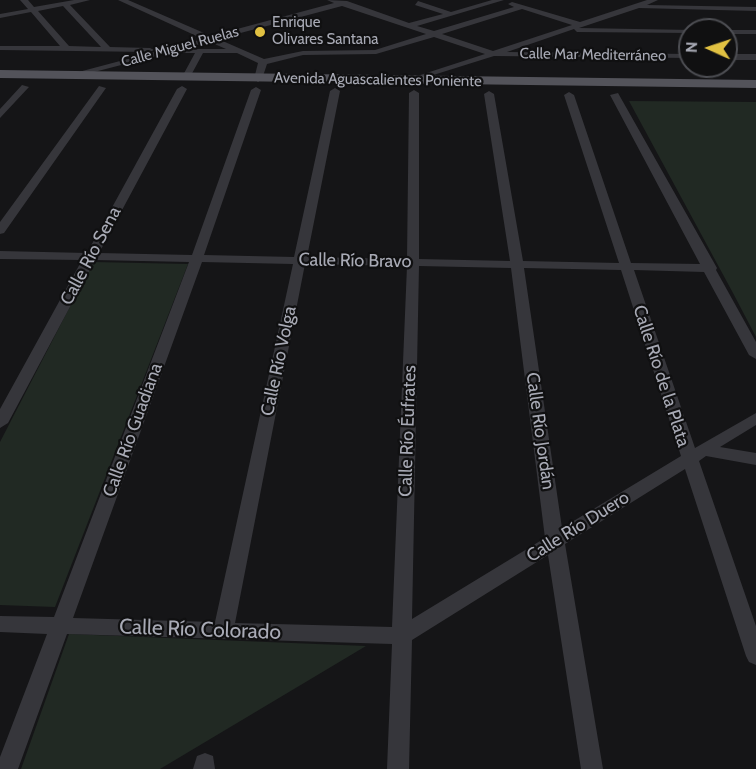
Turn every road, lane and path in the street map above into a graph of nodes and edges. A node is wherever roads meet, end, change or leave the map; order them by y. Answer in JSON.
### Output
{"nodes":[{"id":1,"x":24,"y":0,"type":"edge"},
{"id":2,"x":86,"y":0,"type":"edge"},
{"id":3,"x":122,"y":0,"type":"edge"},
{"id":4,"x":331,"y":0,"type":"edge"},
{"id":5,"x":356,"y":0,"type":"edge"},
{"id":6,"x":501,"y":0,"type":"edge"},
{"id":7,"x":654,"y":0,"type":"edge"},
{"id":8,"x":418,"y":3,"type":"dead end"},
{"id":9,"x":65,"y":4,"type":"junction"},
{"id":10,"x":342,"y":4,"type":"junction"},
{"id":11,"x":522,"y":7,"type":"junction"},
{"id":12,"x":632,"y":7,"type":"junction"},
{"id":13,"x":756,"y":9,"type":"edge"},
{"id":14,"x":32,"y":10,"type":"junction"},
{"id":15,"x":451,"y":14,"type":"junction"},
{"id":16,"x":0,"y":16,"type":"edge"},
{"id":17,"x":581,"y":25,"type":"junction"},
{"id":18,"x":408,"y":26,"type":"junction"},
{"id":19,"x":565,"y":30,"type":"junction"},
{"id":20,"x":678,"y":31,"type":"edge"},
{"id":21,"x":738,"y":32,"type":"edge"},
{"id":22,"x":756,"y":32,"type":"edge"},
{"id":23,"x":433,"y":34,"type":"junction"},
{"id":24,"x":210,"y":39,"type":"junction"},
{"id":25,"x":0,"y":48,"type":"edge"},
{"id":26,"x":67,"y":49,"type":"junction"},
{"id":27,"x":108,"y":50,"type":"junction"},
{"id":28,"x":171,"y":50,"type":"junction"},
{"id":29,"x":200,"y":51,"type":"junction"},
{"id":30,"x":237,"y":51,"type":"junction"},
{"id":31,"x":495,"y":54,"type":"junction"},
{"id":32,"x":678,"y":56,"type":"edge"},
{"id":33,"x":738,"y":57,"type":"edge"},
{"id":34,"x":756,"y":57,"type":"edge"},
{"id":35,"x":263,"y":62,"type":"junction"},
{"id":36,"x":0,"y":74,"type":"edge"},
{"id":37,"x":74,"y":76,"type":"junction"},
{"id":38,"x":184,"y":83,"type":"junction"},
{"id":39,"x":257,"y":84,"type":"junction"},
{"id":40,"x":756,"y":84,"type":"edge"},
{"id":41,"x":0,"y":87,"type":"edge"},
{"id":42,"x":25,"y":87,"type":"junction"},
{"id":43,"x":414,"y":87,"type":"junction"},
{"id":44,"x":102,"y":88,"type":"junction"},
{"id":45,"x":334,"y":91,"type":"junction"},
{"id":46,"x":489,"y":93,"type":"junction"},
{"id":47,"x":569,"y":95,"type":"junction"},
{"id":48,"x":615,"y":95,"type":"junction"},
{"id":49,"x":756,"y":96,"type":"edge"},
{"id":50,"x":0,"y":115,"type":"edge"},
{"id":51,"x":0,"y":230,"type":"edge"},
{"id":52,"x":0,"y":255,"type":"edge"},
{"id":53,"x":91,"y":256,"type":"junction"},
{"id":54,"x":197,"y":258,"type":"junction"},
{"id":55,"x":300,"y":260,"type":"junction"},
{"id":56,"x":413,"y":262,"type":"junction"},
{"id":57,"x":517,"y":264,"type":"junction"},
{"id":58,"x":625,"y":266,"type":"junction"},
{"id":59,"x":711,"y":268,"type":"junction"},
{"id":60,"x":756,"y":355,"type":"edge"},
{"id":61,"x":756,"y":418,"type":"edge"},
{"id":62,"x":0,"y":423,"type":"edge"},
{"id":63,"x":695,"y":455,"type":"junction"},
{"id":64,"x":756,"y":459,"type":"edge"},
{"id":65,"x":555,"y":542,"type":"junction"},
{"id":66,"x":0,"y":624,"type":"edge"},
{"id":67,"x":61,"y":626,"type":"junction"},
{"id":68,"x":223,"y":631,"type":"junction"},
{"id":69,"x":401,"y":636,"type":"junction"},
{"id":70,"x":756,"y":656,"type":"edge"},
{"id":71,"x":7,"y":769,"type":"edge"},
{"id":72,"x":398,"y":769,"type":"edge"},
{"id":73,"x":592,"y":769,"type":"edge"}],
"edges":[{"from":1,"to":14,"type":"street"},
{"from":2,"to":9,"type":"street"},
{"from":3,"to":24,"type":"street"},
{"from":4,"to":10,"type":"street"},
{"from":5,"to":10,"type":"street","name":"Calle Miguel Ruelas"},
{"from":6,"to":11,"type":"street"},
{"from":6,"to":15,"type":"street"},
{"from":7,"to":12,"type":"street"},
{"from":8,"to":15,"type":"street"},
{"from":9,"to":14,"type":"street"},
{"from":9,"to":27,"type":"street"},
{"from":10,"to":18,"type":"street"},
{"from":10,"to":24,"type":"street","name":"Calle Miguel Ruelas"},
{"from":11,"to":17,"type":"street"},
{"from":11,"to":23,"type":"street"},
{"from":12,"to":13,"type":"street"},
{"from":12,"to":17,"type":"street"},
{"from":14,"to":16,"type":"street"},
{"from":14,"to":26,"type":"street"},
{"from":15,"to":18,"type":"street"},
{"from":17,"to":19,"type":"street"},
{"from":18,"to":23,"type":"street"},
{"from":19,"to":20,"type":"street"},
{"from":19,"to":31,"type":"street"},
{"from":21,"to":22,"type":"street"},
{"from":23,"to":31,"type":"street"},
{"from":23,"to":35,"type":"street"},
{"from":24,"to":28,"type":"street","name":"Calle Miguel Ruelas"},
{"from":24,"to":30,"type":"street"},
{"from":25,"to":26,"type":"street"},
{"from":26,"to":27,"type":"street"},
{"from":27,"to":28,"type":"street"},
{"from":28,"to":29,"type":"street"},
{"from":28,"to":37,"type":"street","name":"Calle Miguel Ruelas"},
{"from":29,"to":30,"type":"street"},
{"from":29,"to":38,"type":"street","name":"Calle Río Sena"},
{"from":30,"to":35,"type":"street"},
{"from":31,"to":32,"type":"street","name":"Calle Mar Mediterráneo"},
{"from":31,"to":43,"type":"street"},
{"from":33,"to":34,"type":"street"},
{"from":35,"to":39,"type":"street","name":"Calle Río Guadiana"},
{"from":36,"to":37,"type":"main road","name":"Avenida Aguascalientes Poniente"},
{"from":37,"to":38,"type":"main road","name":"Avenida Aguascalientes Poniente"},
{"from":38,"to":39,"type":"main road","name":"Avenida Aguascalientes Poniente"},
{"from":38,"to":44,"type":"main road","name":"Avenida Aguascalientes Poniente"},
{"from":38,"to":53,"type":"street","name":"Calle Río Sena"},
{"from":39,"to":43,"type":"main road","name":"Avenida Aguascalientes Poniente"},
{"from":39,"to":45,"type":"main road","name":"Avenida Aguascalientes Poniente"},
{"from":39,"to":54,"type":"street","name":"Calle Río Guadiana"},
{"from":40,"to":43,"type":"main road","name":"Avenida Aguascalientes Poniente"},
{"from":41,"to":42,"type":"main road","name":"Avenida Aguascalientes Poniente"},
{"from":42,"to":44,"type":"main road","name":"Avenida Aguascalientes Poniente"},
{"from":42,"to":50,"type":"street"},
{"from":43,"to":45,"type":"main road","name":"Avenida Aguascalientes Poniente"},
{"from":43,"to":46,"type":"main road","name":"Avenida Aguascalientes Poniente"},
{"from":43,"to":56,"type":"street","name":"Calle Río Éufrates"},
{"from":44,"to":51,"type":"street"},
{"from":45,"to":55,"type":"street","name":"Calle Río Volga"},
{"from":46,"to":47,"type":"main road","name":"Avenida Aguascalientes Poniente"},
{"from":46,"to":57,"type":"street","name":"Calle Río Jordán"},
{"from":47,"to":48,"type":"main road","name":"Avenida Aguascalientes Poniente"},
{"from":47,"to":58,"type":"street","name":"Calle Río de la Plata"},
{"from":48,"to":49,"type":"main road","name":"Avenida Aguascalientes Poniente"},
{"from":48,"to":59,"type":"street"},
{"from":52,"to":53,"type":"street","name":"Calle Río Bravo"},
{"from":53,"to":54,"type":"street","name":"Calle Río Bravo"},
{"from":53,"to":62,"type":"street","name":"Calle Río Sena"},
{"from":54,"to":55,"type":"street","name":"Calle Río Bravo"},
{"from":54,"to":67,"type":"street","name":"Calle Río Guadiana"},
{"from":55,"to":56,"type":"street","name":"Calle Río Bravo"},
{"from":55,"to":68,"type":"street","name":"Calle Río Volga"},
{"from":56,"to":57,"type":"street","name":"Calle Río Bravo"},
{"from":56,"to":69,"type":"street","name":"Calle Río Éufrates"},
{"from":57,"to":58,"type":"street","name":"Calle Río Bravo"},
{"from":57,"to":65,"type":"street","name":"Calle Río Jordán"},
{"from":58,"to":59,"type":"street","name":"Calle Río Bravo"},
{"from":58,"to":63,"type":"street","name":"Calle Río de la Plata"},
{"from":59,"to":60,"type":"street"},
{"from":61,"to":63,"type":"street","name":"Calle Río Duero"},
{"from":63,"to":64,"type":"street"},
{"from":63,"to":65,"type":"street","name":"Calle Río Duero"},
{"from":63,"to":70,"type":"street","name":"Calle Río de la Plata"},
{"from":65,"to":69,"type":"street","name":"Calle Río Duero"},
{"from":65,"to":73,"type":"street","name":"Calle Río Jordán"},
{"from":66,"to":67,"type":"street","name":"Calle Río Colorado"},
{"from":67,"to":68,"type":"street","name":"Calle Río Colorado"},
{"from":67,"to":71,"type":"street","name":"Calle Río Guadiana"},
{"from":68,"to":69,"type":"street","name":"Calle Río Colorado"},
{"from":69,"to":72,"type":"street","name":"Calle Río Éufrates"}]}
